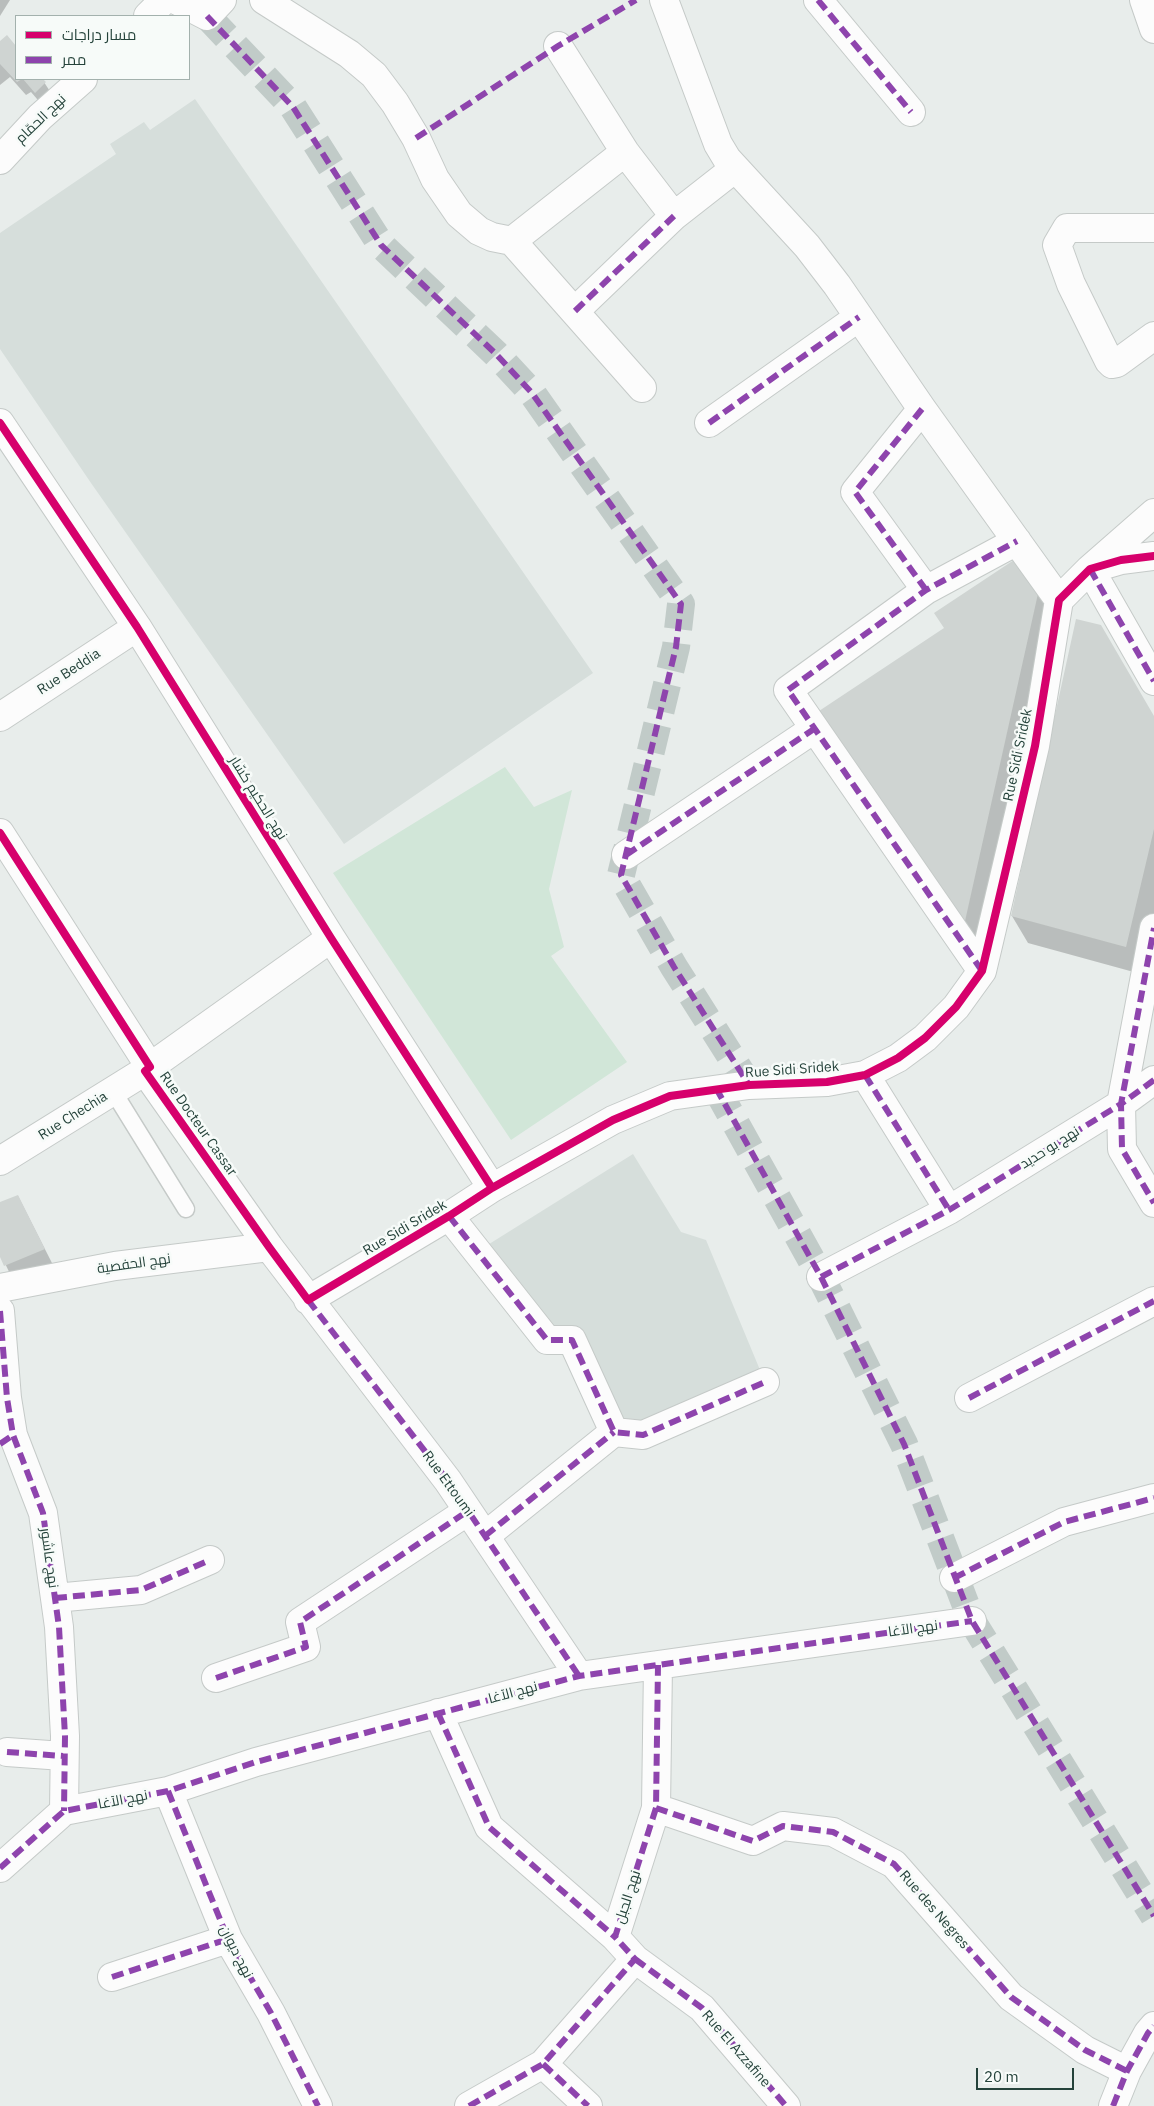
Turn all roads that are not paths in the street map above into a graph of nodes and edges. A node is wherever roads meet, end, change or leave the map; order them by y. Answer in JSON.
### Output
{"nodes":[{"id":1,"x":164,"y":0,"type":"edge"},
{"id":2,"x":176,"y":0,"type":"edge"},
{"id":3,"x":264,"y":0,"type":"edge"},
{"id":4,"x":664,"y":0,"type":"edge"},
{"id":5,"x":818,"y":0,"type":"edge"},
{"id":6,"x":1144,"y":0,"type":"edge"},
{"id":7,"x":215,"y":8,"type":"tunnel mouth"},
{"id":8,"x":149,"y":15,"type":"edge"},
{"id":9,"x":1154,"y":29,"type":"edge"},
{"id":10,"x":558,"y":46,"type":"dead end"},
{"id":11,"x":82,"y":80,"type":"edge"},
{"id":12,"x":911,"y":112,"type":"dead end"},
{"id":13,"x":624,"y":152,"type":"junction"},
{"id":14,"x":0,"y":160,"type":"edge"},
{"id":15,"x":734,"y":169,"type":"junction"},
{"id":16,"x":674,"y":216,"type":"junction"},
{"id":17,"x":1154,"y":228,"type":"edge"},
{"id":18,"x":512,"y":241,"type":"junction"},
{"id":19,"x":575,"y":311,"type":"junction"},
{"id":20,"x":859,"y":317,"type":"junction"},
{"id":21,"x":1154,"y":336,"type":"edge"},
{"id":22,"x":642,"y":388,"type":"dead end"},
{"id":23,"x":922,"y":409,"type":"junction"},
{"id":24,"x":0,"y":423,"type":"edge"},
{"id":25,"x":709,"y":423,"type":"dead end"},
{"id":26,"x":1154,"y":513,"type":"edge"},
{"id":27,"x":1017,"y":541,"type":"junction"},
{"id":28,"x":1154,"y":556,"type":"edge"},
{"id":29,"x":1090,"y":569,"type":"junction"},
{"id":30,"x":926,"y":590,"type":"junction"},
{"id":31,"x":1059,"y":600,"type":"junction"},
{"id":32,"x":137,"y":628,"type":"junction"},
{"id":33,"x":1154,"y":681,"type":"edge"},
{"id":34,"x":0,"y":717,"type":"edge"},
{"id":35,"x":814,"y":729,"type":"junction"},
{"id":36,"x":0,"y":833,"type":"edge"},
{"id":37,"x":626,"y":855,"type":"dead end"},
{"id":38,"x":1154,"y":928,"type":"edge"},
{"id":39,"x":331,"y":938,"type":"junction"},
{"id":40,"x":982,"y":971,"type":"junction"},
{"id":41,"x":148,"y":1069,"type":"junction"},
{"id":42,"x":865,"y":1075,"type":"junction"},
{"id":43,"x":1154,"y":1080,"type":"edge"},
{"id":44,"x":112,"y":1091,"type":"junction"},
{"id":45,"x":1121,"y":1104,"type":"junction"},
{"id":46,"x":0,"y":1161,"type":"edge"},
{"id":47,"x":492,"y":1188,"type":"junction"},
{"id":48,"x":1154,"y":1203,"type":"edge"},
{"id":49,"x":186,"y":1209,"type":"dead end"},
{"id":50,"x":949,"y":1210,"type":"junction"},
{"id":51,"x":450,"y":1216,"type":"junction"},
{"id":52,"x":269,"y":1247,"type":"junction"},
{"id":53,"x":822,"y":1277,"type":"dead end"},
{"id":54,"x":0,"y":1288,"type":"edge"},
{"id":55,"x":308,"y":1300,"type":"junction"},
{"id":56,"x":1154,"y":1301,"type":"edge"},
{"id":57,"x":0,"y":1311,"type":"edge"},
{"id":58,"x":765,"y":1382,"type":"dead end"},
{"id":59,"x":969,"y":1398,"type":"dead end"},
{"id":60,"x":614,"y":1432,"type":"junction"},
{"id":61,"x":6,"y":1440,"type":"edge"},
{"id":62,"x":1154,"y":1498,"type":"edge"},
{"id":63,"x":468,"y":1511,"type":"junction"},
{"id":64,"x":484,"y":1536,"type":"junction"},
{"id":65,"x":210,"y":1560,"type":"dead end"},
{"id":66,"x":954,"y":1578,"type":"dead end"},
{"id":67,"x":55,"y":1598,"type":"junction"},
{"id":68,"x":972,"y":1621,"type":"dead end"},
{"id":69,"x":658,"y":1665,"type":"junction"},
{"id":70,"x":579,"y":1676,"type":"junction"},
{"id":71,"x":216,"y":1678,"type":"dead end"},
{"id":72,"x":438,"y":1713,"type":"junction"},
{"id":73,"x":8,"y":1752,"type":"dead end"},
{"id":74,"x":64,"y":1756,"type":"junction"},
{"id":75,"x":168,"y":1791,"type":"junction"},
{"id":76,"x":656,"y":1808,"type":"junction"},
{"id":77,"x":64,"y":1811,"type":"junction"},
{"id":78,"x":0,"y":1868,"type":"edge"},
{"id":79,"x":615,"y":1937,"type":"junction"},
{"id":80,"x":228,"y":1939,"type":"junction"},
{"id":81,"x":636,"y":1959,"type":"junction"},
{"id":82,"x":112,"y":1977,"type":"dead end"},
{"id":83,"x":1154,"y":2026,"type":"edge"},
{"id":84,"x":543,"y":2064,"type":"junction"},
{"id":85,"x":1127,"y":2071,"type":"junction"},
{"id":86,"x":318,"y":2106,"type":"edge"},
{"id":87,"x":469,"y":2106,"type":"edge"},
{"id":88,"x":588,"y":2106,"type":"edge"},
{"id":89,"x":786,"y":2106,"type":"edge"},
{"id":90,"x":1113,"y":2106,"type":"edge"}],
"edges":[{"from":1,"to":8,"type":"street"},
{"from":2,"to":7,"type":"street"},
{"from":3,"to":18,"type":"street"},
{"from":4,"to":15,"type":"street"},
{"from":5,"to":12,"type":"street"},
{"from":6,"to":9,"type":"street"},
{"from":10,"to":13,"type":"street"},
{"from":11,"to":14,"type":"street","name":"نهج الحمّام"},
{"from":13,"to":16,"type":"street"},
{"from":13,"to":18,"type":"street"},
{"from":15,"to":16,"type":"street"},
{"from":15,"to":20,"type":"street"},
{"from":16,"to":19,"type":"street"},
{"from":17,"to":21,"type":"street"},
{"from":18,"to":19,"type":"street"},
{"from":19,"to":22,"type":"street"},
{"from":20,"to":23,"type":"street"},
{"from":20,"to":25,"type":"street"},
{"from":23,"to":27,"type":"street"},
{"from":23,"to":30,"type":"street"},
{"from":24,"to":32,"type":"street","name":"نهج الحكيم كسّار"},
{"from":26,"to":29,"type":"street"},
{"from":27,"to":30,"type":"street"},
{"from":27,"to":31,"type":"street"},
{"from":28,"to":29,"type":"street"},
{"from":29,"to":31,"type":"street"},
{"from":29,"to":33,"type":"street"},
{"from":30,"to":35,"type":"street"},
{"from":31,"to":40,"type":"street","name":"Rue Sidi Sridek"},
{"from":32,"to":34,"type":"street","name":"Rue Beddia"},
{"from":32,"to":39,"type":"street","name":"نهج الحكيم كسّار"},
{"from":35,"to":37,"type":"street"},
{"from":35,"to":40,"type":"street"},
{"from":36,"to":41,"type":"street","name":"Rue Docteur Cassar"},
{"from":38,"to":45,"type":"street"},
{"from":39,"to":41,"type":"street","name":"Rue Chechia"},
{"from":39,"to":47,"type":"street","name":"نهج الحكيم كسّار"},
{"from":40,"to":42,"type":"street","name":"Rue Sidi Sridek"},
{"from":41,"to":44,"type":"street","name":"Rue Chechia"},
{"from":41,"to":52,"type":"street","name":"Rue Docteur Cassar"},
{"from":42,"to":47,"type":"street","name":"Rue Sidi Sridek"},
{"from":42,"to":50,"type":"street"},
{"from":43,"to":45,"type":"street","name":"نهج بو حديد"},
{"from":44,"to":46,"type":"street","name":"Rue Chechia"},
{"from":44,"to":49,"type":"lane"},
{"from":45,"to":48,"type":"street"},
{"from":45,"to":50,"type":"street","name":"نهج بو حديد"},
{"from":47,"to":51,"type":"street","name":"Rue Sidi Sridek"},
{"from":50,"to":53,"type":"street","name":"نهج بو حديد"},
{"from":51,"to":55,"type":"street","name":"Rue Sidi Sridek"},
{"from":51,"to":60,"type":"street"},
{"from":52,"to":54,"type":"street","name":"نهج الحفصية"},
{"from":52,"to":55,"type":"street","name":"Rue Docteur Cassar"},
{"from":55,"to":63,"type":"street","name":"Rue Ettoumi"},
{"from":56,"to":59,"type":"street"},
{"from":57,"to":61,"type":"street","name":"نهج عاشور"},
{"from":58,"to":60,"type":"street"},
{"from":60,"to":64,"type":"street"},
{"from":61,"to":67,"type":"street","name":"نهج عاشور"},
{"from":62,"to":66,"type":"street"},
{"from":63,"to":64,"type":"street","name":"Rue Ettoumi"},
{"from":63,"to":71,"type":"street"},
{"from":64,"to":70,"type":"street","name":"Rue Ettoumi"},
{"from":65,"to":67,"type":"street"},
{"from":67,"to":74,"type":"street","name":"نهج عاشور"},
{"from":68,"to":69,"type":"street","name":"نهج الآغا"},
{"from":69,"to":70,"type":"street","name":"نهج الآغا"},
{"from":69,"to":76,"type":"street","name":"نهج الجبل"},
{"from":70,"to":72,"type":"street","name":"نهج الآغا"},
{"from":72,"to":75,"type":"street","name":"نهج الآغا"},
{"from":72,"to":79,"type":"street"},
{"from":73,"to":74,"type":"street"},
{"from":74,"to":77,"type":"street","name":"نهج عاشور"},
{"from":75,"to":77,"type":"street","name":"نهج الآغا"},
{"from":75,"to":80,"type":"street","name":"نهج ديوان"},
{"from":76,"to":79,"type":"street","name":"نهج الجبل"},
{"from":76,"to":85,"type":"street","name":"Rue des Negres"},
{"from":77,"to":78,"type":"street"},
{"from":79,"to":81,"type":"street","name":"نهج الجبل"},
{"from":80,"to":82,"type":"street"},
{"from":80,"to":86,"type":"street","name":"نهج ديوان"},
{"from":81,"to":84,"type":"street"},
{"from":81,"to":89,"type":"street","name":"Rue El Azzafine"},
{"from":83,"to":85,"type":"street"},
{"from":84,"to":87,"type":"street"},
{"from":84,"to":88,"type":"street"},
{"from":85,"to":90,"type":"street"}]}
